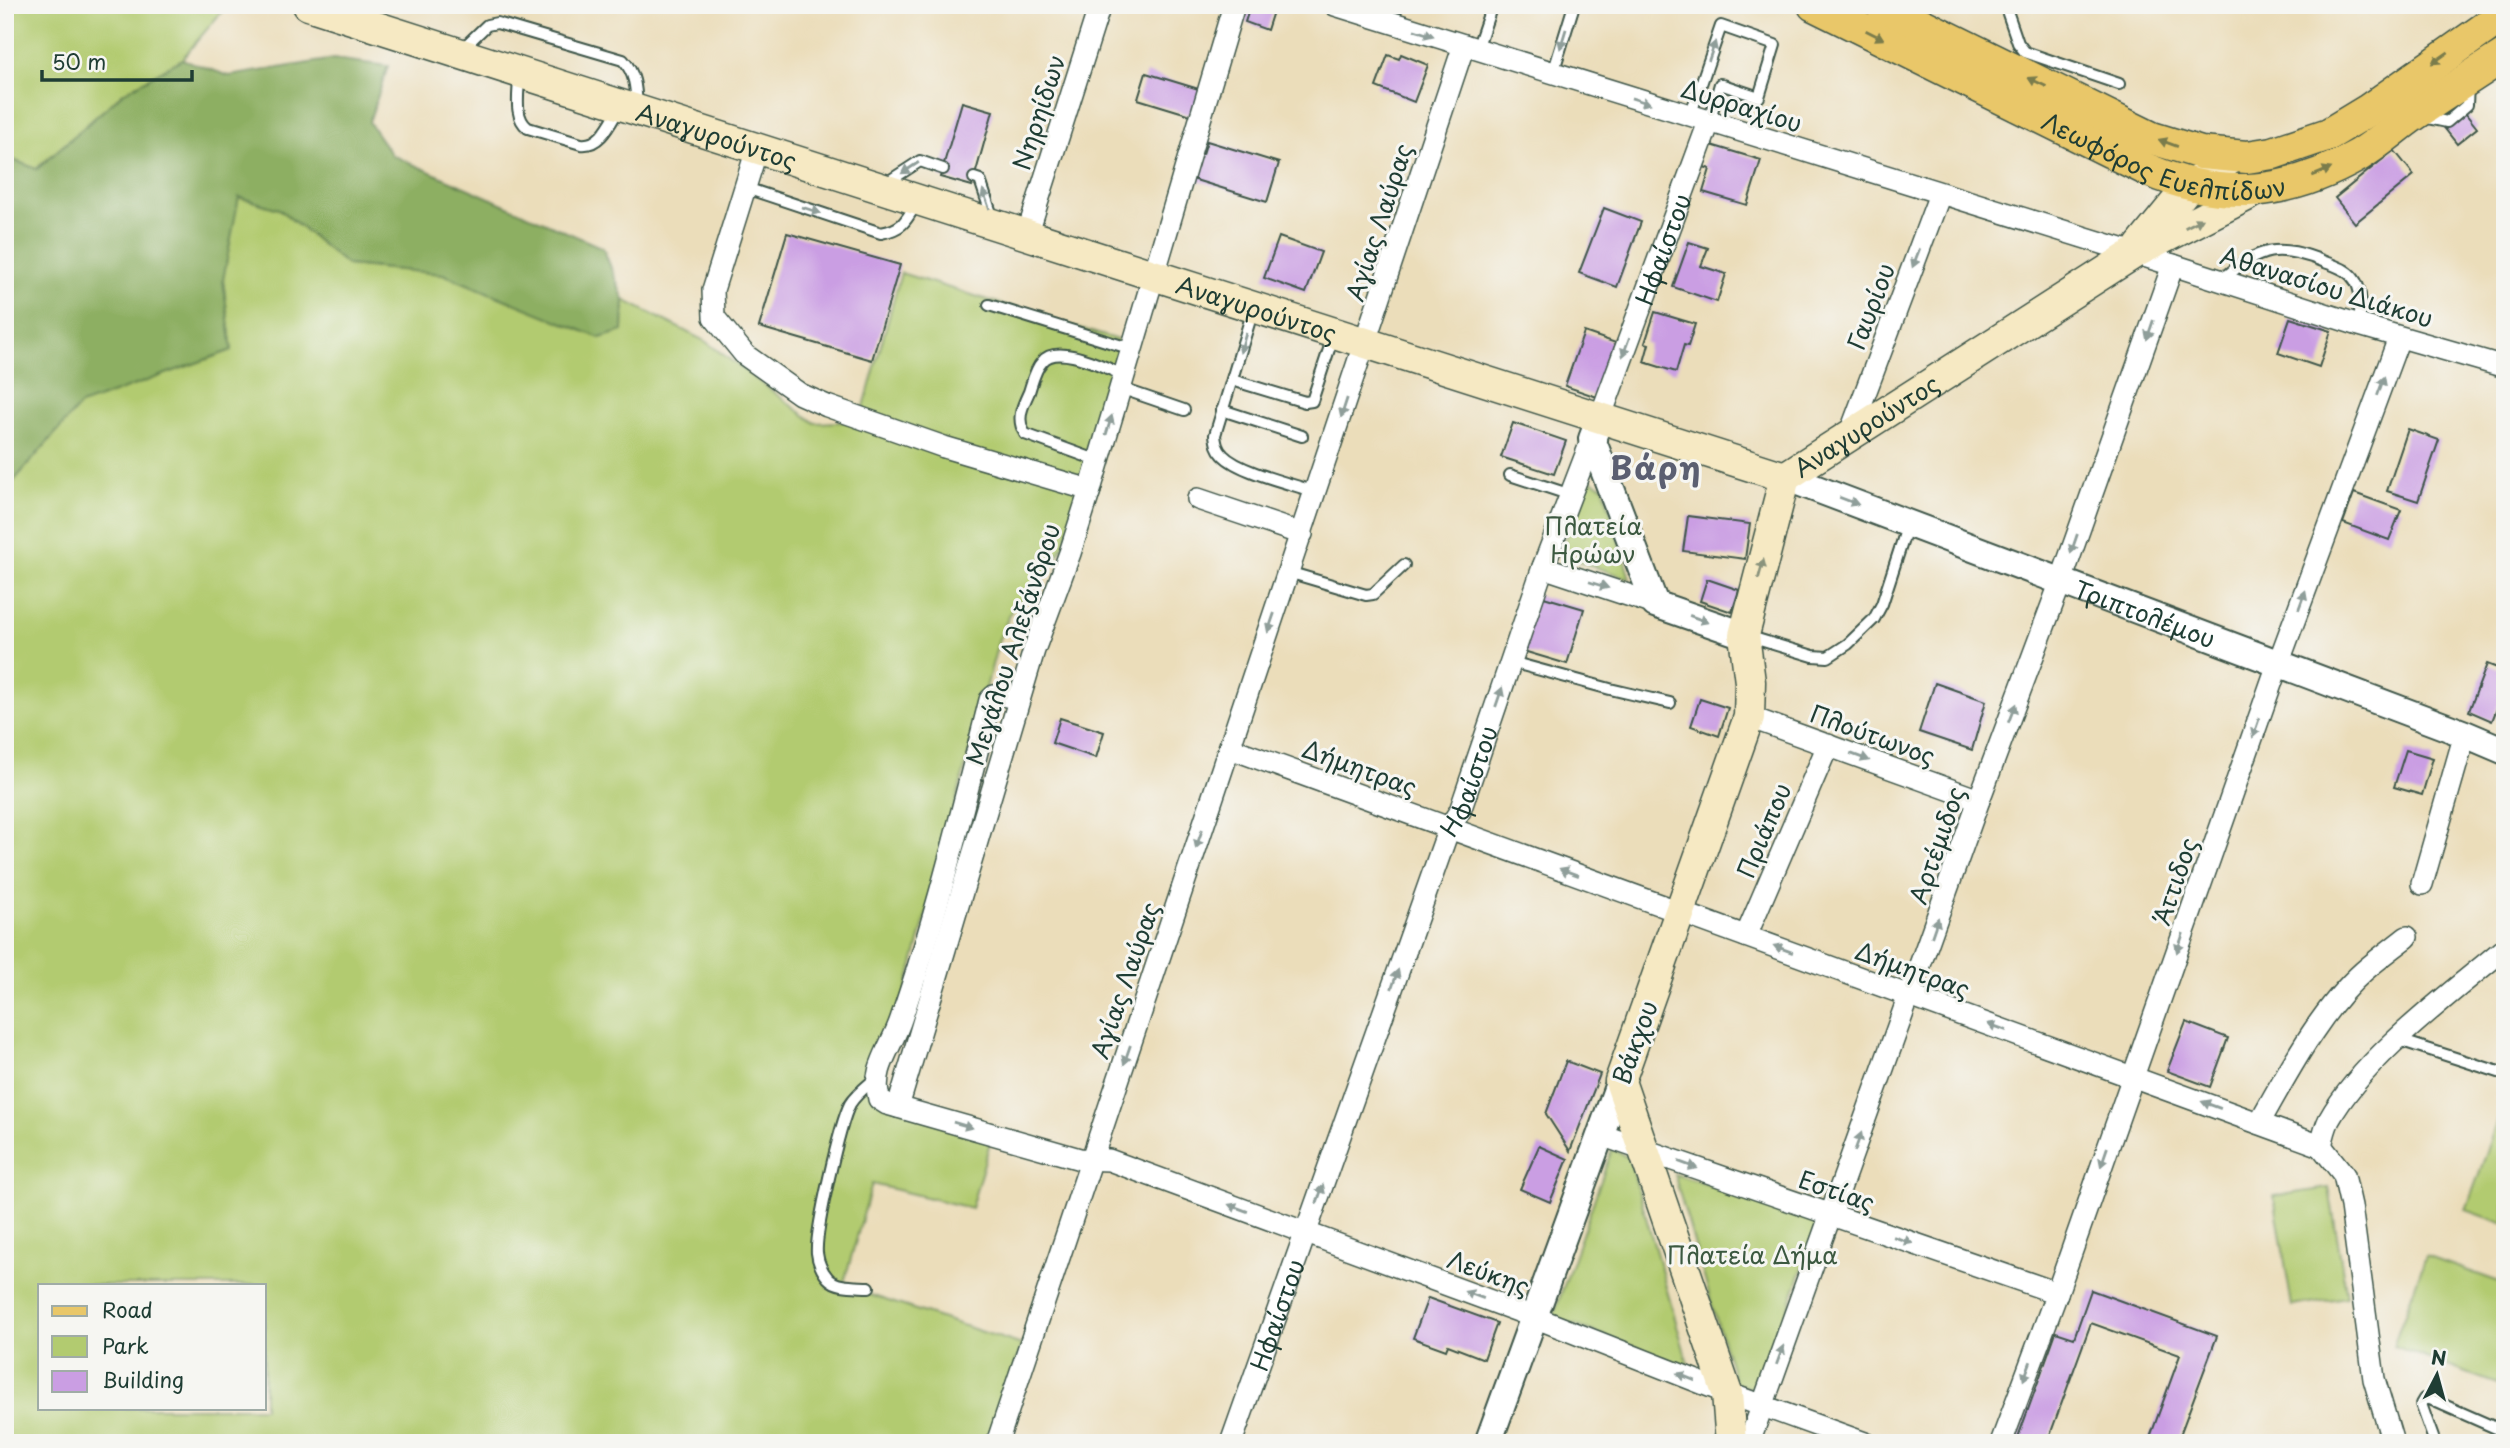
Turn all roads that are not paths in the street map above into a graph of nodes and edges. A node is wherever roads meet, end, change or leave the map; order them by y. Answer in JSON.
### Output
{"nodes":[{"id":1,"x":1100,"y":5,"type":"edge"},
{"id":2,"x":1234,"y":5,"type":"edge"},
{"id":3,"x":1335,"y":5,"type":"edge"},
{"id":4,"x":1492,"y":5,"type":"edge"},
{"id":5,"x":1574,"y":5,"type":"edge"},
{"id":6,"x":1814,"y":5,"type":"edge"},
{"id":7,"x":2005,"y":5,"type":"edge"},
{"id":8,"x":320,"y":8,"type":"edge"},
{"id":9,"x":1896,"y":9,"type":"edge"},
{"id":10,"x":2490,"y":15,"type":"edge"},
{"id":11,"x":1470,"y":47,"type":"junction"},
{"id":12,"x":457,"y":54,"type":"junction"},
{"id":13,"x":2493,"y":65,"type":"edge"},
{"id":14,"x":1553,"y":73,"type":"junction"},
{"id":15,"x":519,"y":74,"type":"junction"},
{"id":16,"x":2119,"y":84,"type":"dead end"},
{"id":17,"x":629,"y":109,"type":"junction"},
{"id":18,"x":1699,"y":119,"type":"junction"},
{"id":19,"x":757,"y":149,"type":"junction"},
{"id":20,"x":2234,"y":157,"type":"junction"},
{"id":21,"x":943,"y":169,"type":"dead end"},
{"id":22,"x":974,"y":178,"type":"dead end"},
{"id":23,"x":2189,"y":186,"type":"junction"},
{"id":24,"x":746,"y":188,"type":"junction"},
{"id":25,"x":879,"y":188,"type":"junction"},
{"id":26,"x":2256,"y":191,"type":"junction"},
{"id":27,"x":1940,"y":194,"type":"junction"},
{"id":28,"x":918,"y":200,"type":"junction"},
{"id":29,"x":995,"y":225,"type":"junction"},
{"id":30,"x":1027,"y":234,"type":"junction"},
{"id":31,"x":2133,"y":254,"type":"junction"},
{"id":32,"x":2173,"y":265,"type":"junction"},
{"id":33,"x":1154,"y":275,"type":"junction"},
{"id":34,"x":2221,"y":281,"type":"junction"},
{"id":35,"x":989,"y":305,"type":"dead end"},
{"id":36,"x":1253,"y":307,"type":"junction"},
{"id":37,"x":2359,"y":326,"type":"junction"},
{"id":38,"x":1335,"y":333,"type":"junction"},
{"id":39,"x":2399,"y":338,"type":"junction"},
{"id":40,"x":1365,"y":343,"type":"junction"},
{"id":41,"x":1132,"y":349,"type":"junction"},
{"id":42,"x":2505,"y":367,"type":"edge"},
{"id":43,"x":1231,"y":380,"type":"junction"},
{"id":44,"x":1122,"y":382,"type":"junction"},
{"id":45,"x":1184,"y":410,"type":"dead end"},
{"id":46,"x":1222,"y":410,"type":"junction"},
{"id":47,"x":1596,"y":428,"type":"junction"},
{"id":48,"x":1302,"y":436,"type":"dead end"},
{"id":49,"x":1849,"y":436,"type":"junction"},
{"id":50,"x":1099,"y":461,"type":"junction"},
{"id":51,"x":1510,"y":475,"type":"dead end"},
{"id":52,"x":1785,"y":477,"type":"junction"},
{"id":53,"x":1090,"y":490,"type":"junction"},
{"id":54,"x":1315,"y":492,"type":"junction"},
{"id":55,"x":1570,"y":495,"type":"junction"},
{"id":56,"x":1198,"y":499,"type":"dead end"},
{"id":57,"x":1908,"y":524,"type":"junction"},
{"id":58,"x":1301,"y":534,"type":"junction"},
{"id":59,"x":1404,"y":565,"type":"dead end"},
{"id":60,"x":1544,"y":567,"type":"junction"},
{"id":61,"x":1288,"y":572,"type":"junction"},
{"id":62,"x":2061,"y":582,"type":"junction"},
{"id":63,"x":1655,"y":604,"type":"junction"},
{"id":64,"x":1744,"y":635,"type":"junction"},
{"id":65,"x":1511,"y":662,"type":"junction"},
{"id":66,"x":2278,"y":664,"type":"junction"},
{"id":67,"x":1019,"y":699,"type":"junction"},
{"id":68,"x":1670,"y":703,"type":"dead end"},
{"id":69,"x":1749,"y":717,"type":"junction"},
{"id":70,"x":2465,"y":734,"type":"junction"},
{"id":71,"x":1828,"y":745,"type":"junction"},
{"id":72,"x":1230,"y":748,"type":"junction"},
{"id":73,"x":2505,"y":751,"type":"edge"},
{"id":74,"x":1979,"y":800,"type":"junction"},
{"id":75,"x":1449,"y":828,"type":"junction"},
{"id":76,"x":2422,"y":884,"type":"dead end"},
{"id":77,"x":1681,"y":913,"type":"junction"},
{"id":78,"x":1746,"y":936,"type":"junction"},
{"id":79,"x":2407,"y":937,"type":"dead end"},
{"id":80,"x":2505,"y":948,"type":"edge"},
{"id":81,"x":1911,"y":996,"type":"junction"},
{"id":82,"x":2399,"y":1040,"type":"junction"},
{"id":83,"x":2505,"y":1074,"type":"edge"},
{"id":84,"x":877,"y":1077,"type":"junction"},
{"id":85,"x":2133,"y":1077,"type":"junction"},
{"id":86,"x":1620,"y":1081,"type":"junction"},
{"id":87,"x":898,"y":1107,"type":"junction"},
{"id":88,"x":2259,"y":1123,"type":"junction"},
{"id":89,"x":1601,"y":1135,"type":"junction"},
{"id":90,"x":2321,"y":1146,"type":"junction"},
{"id":91,"x":1643,"y":1149,"type":"junction"},
{"id":92,"x":1092,"y":1158,"type":"junction"},
{"id":93,"x":1832,"y":1216,"type":"junction"},
{"id":94,"x":1306,"y":1233,"type":"junction"},
{"id":95,"x":869,"y":1287,"type":"dead end"},
{"id":96,"x":2057,"y":1293,"type":"junction"},
{"id":97,"x":1534,"y":1317,"type":"junction"},
{"id":98,"x":1727,"y":1393,"type":"junction"},
{"id":99,"x":1762,"y":1404,"type":"junction"},
{"id":100,"x":2505,"y":1433,"type":"edge"},
{"id":101,"x":997,"y":1443,"type":"edge"},
{"id":102,"x":1231,"y":1443,"type":"edge"},
{"id":103,"x":1488,"y":1443,"type":"edge"},
{"id":104,"x":1731,"y":1443,"type":"edge"},
{"id":105,"x":1749,"y":1443,"type":"edge"},
{"id":106,"x":1865,"y":1443,"type":"edge"},
{"id":107,"x":2001,"y":1443,"type":"edge"},
{"id":108,"x":2393,"y":1443,"type":"edge"},
{"id":109,"x":2435,"y":1443,"type":"edge"}],
"edges":[{"from":1,"to":30,"type":"street","name":"Νηρηίδων"},
{"from":2,"to":33,"type":"street","name":"Μεγάλου Αλεξάνδρου"},
{"from":3,"to":11,"type":"street","name":"Δυρραχίου","one_way":true},
{"from":4,"to":11,"type":"lane"},
{"from":5,"to":14,"type":"lane","one_way":true},
{"from":6,"to":23,"type":"main road","name":"Λεωφόρος Ευελπίδων","one_way":true},
{"from":7,"to":16,"type":"lane"},
{"from":8,"to":12,"type":"main road","name":"Αναγυρούντος"},
{"from":20,"to":9,"type":"main road","name":"Λεωφόρος Ευελπίδων","one_way":true},
{"from":10,"to":20,"type":"main road","name":"Λεωφόρος Ευελπίδων","one_way":true},
{"from":11,"to":14,"type":"street","name":"Δυρραχίου"},
{"from":11,"to":40,"type":"street","name":"Αγίας Λαύρας"},
{"from":12,"to":15,"type":"main road","name":"Αναγυρούντος"},
{"from":12,"to":17,"type":"lane"},
{"from":26,"to":13,"type":"main road","name":"Λεωφόρος Ευελπίδων","one_way":true},
{"from":14,"to":18,"type":"street","name":"Δυρραχίου","one_way":true},
{"from":15,"to":17,"type":"main road","name":"Αναγυρούντος"},
{"from":15,"to":17,"type":"lane"},
{"from":17,"to":19,"type":"main road","name":"Αναγυρούντος"},
{"from":18,"to":18,"type":"lane","one_way":true},
{"from":18,"to":27,"type":"street","name":"Δυρραχίου"},
{"from":18,"to":47,"type":"street","name":"Ηφαίστου","one_way":true},
{"from":19,"to":24,"type":"street"},
{"from":19,"to":25,"type":"main road","name":"Αναγυρούντος"},
{"from":20,"to":23,"type":"main road","name":"Αναγυρούντος"},
{"from":21,"to":25,"type":"lane","one_way":true},
{"from":29,"to":22,"type":"lane","one_way":true},
{"from":23,"to":26,"type":"main road","name":"Λεωφόρος Ευελπίδων"},
{"from":23,"to":31,"type":"main road","name":"Αναγυρούντος"},
{"from":24,"to":28,"type":"lane","one_way":true},
{"from":24,"to":53,"type":"street"},
{"from":25,"to":28,"type":"main road","name":"Αναγυρούντος"},
{"from":31,"to":26,"type":"main road","name":"Αναγυρούντος","one_way":true},
{"from":27,"to":31,"type":"street","name":"Δυρραχίου"},
{"from":27,"to":49,"type":"street","name":"Γαυρίου","one_way":true},
{"from":28,"to":29,"type":"main road","name":"Αναγυρούντος"},
{"from":29,"to":30,"type":"main road","name":"Αναγυρούντος"},
{"from":30,"to":33,"type":"main road","name":"Αναγυρούντος"},
{"from":31,"to":32,"type":"street","name":"Αθανασίου Διάκου"},
{"from":31,"to":49,"type":"main road","name":"Αναγυρούντος"},
{"from":32,"to":34,"type":"street","name":"Αθανασίου Διάκου"},
{"from":32,"to":62,"type":"street","name":"Αρτέμιδος","one_way":true},
{"from":33,"to":36,"type":"main road","name":"Αναγυρούντος"},
{"from":33,"to":41,"type":"street","name":"Μεγάλου Αλεξάνδρου"},
{"from":34,"to":37,"type":"street","name":"Αθανασίου Διάκου"},
{"from":34,"to":37,"type":"lane"},
{"from":35,"to":41,"type":"lane"},
{"from":36,"to":38,"type":"main road","name":"Αναγυρούντος"},
{"from":36,"to":43,"type":"lane","one_way":true},
{"from":37,"to":39,"type":"street","name":"Αθανασίου Διάκου"},
{"from":38,"to":40,"type":"main road","name":"Αναγυρούντος"},
{"from":38,"to":43,"type":"lane"},
{"from":39,"to":42,"type":"street","name":"Αθανασίου Διάκου"},
{"from":66,"to":39,"type":"street","name":"Άττιδος","one_way":true},
{"from":40,"to":47,"type":"main road","name":"Αναγυρούντος"},
{"from":40,"to":54,"type":"street","name":"Αγίας Λαύρας","one_way":true},
{"from":41,"to":44,"type":"street","name":"Μεγάλου Αλεξάνδρου"},
{"from":43,"to":46,"type":"lane"},
{"from":44,"to":45,"type":"lane"},
{"from":50,"to":44,"type":"street","name":"Μεγάλου Αλεξάνδρου","one_way":true},
{"from":44,"to":50,"type":"lane"},
{"from":46,"to":48,"type":"lane"},
{"from":46,"to":54,"type":"lane"},
{"from":47,"to":52,"type":"main road","name":"Αναγυρούντος"},
{"from":47,"to":55,"type":"street","name":"Ηφαίστου"},
{"from":47,"to":63,"type":"street"},
{"from":49,"to":52,"type":"main road","name":"Αναγυρούντος"},
{"from":50,"to":53,"type":"street","name":"Μεγάλου Αλεξάνδρου"},
{"from":51,"to":55,"type":"lane"},
{"from":52,"to":57,"type":"street","name":"Τριπτολέμου","one_way":true},
{"from":64,"to":52,"type":"main road","one_way":true},
{"from":53,"to":67,"type":"street","name":"Μεγάλου Αλεξάνδρου"},
{"from":54,"to":58,"type":"street","name":"Αγίας Λαύρας"},
{"from":55,"to":60,"type":"street","name":"Ηφαίστου"},
{"from":56,"to":58,"type":"street"},
{"from":57,"to":62,"type":"street","name":"Τριπτολέμου"},
{"from":57,"to":64,"type":"lane"},
{"from":58,"to":61,"type":"street","name":"Αγίας Λαύρας"},
{"from":59,"to":61,"type":"lane"},
{"from":60,"to":63,"type":"street","one_way":true},
{"from":60,"to":65,"type":"street","name":"Ηφαίστου"},
{"from":61,"to":72,"type":"street","name":"Αγίας Λαύρας","one_way":true},
{"from":62,"to":66,"type":"street","name":"Τριπτολέμου"},
{"from":74,"to":62,"type":"street","name":"Αρτέμιδος","one_way":true},
{"from":63,"to":64,"type":"street","one_way":true},
{"from":64,"to":69,"type":"main road","name":"Βάκχου"},
{"from":65,"to":68,"type":"lane"},
{"from":75,"to":65,"type":"street","name":"Ηφαίστου","one_way":true},
{"from":66,"to":70,"type":"street","name":"Τριπτολέμου"},
{"from":66,"to":85,"type":"street","name":"Άττιδος","one_way":true},
{"from":67,"to":84,"type":"street"},
{"from":67,"to":87,"type":"street","name":"Μεγάλου Αλεξάνδρου"},
{"from":69,"to":71,"type":"street","name":"Πλούτωνος"},
{"from":69,"to":77,"type":"main road","name":"Βάκχου"},
{"from":70,"to":73,"type":"street","name":"Τριπτολέμου"},
{"from":70,"to":76,"type":"street"},
{"from":71,"to":74,"type":"street","name":"Πλούτωνος","one_way":true},
{"from":71,"to":78,"type":"street","name":"Πριάπου"},
{"from":72,"to":75,"type":"street","name":"Δήμητρας"},
{"from":72,"to":92,"type":"street","name":"Αγίας Λαύρας","one_way":true},
{"from":81,"to":74,"type":"street","name":"Αρτέμιδος","one_way":true},
{"from":77,"to":75,"type":"street","name":"Δήμητρας","one_way":true},
{"from":94,"to":75,"type":"street","name":"Ηφαίστου","one_way":true},
{"from":77,"to":78,"type":"street","name":"Δήμητρας"},
{"from":77,"to":86,"type":"main road","name":"Βάκχου"},
{"from":81,"to":78,"type":"street","name":"Δήμητρας","one_way":true},
{"from":79,"to":88,"type":"street"},
{"from":80,"to":82,"type":"street"},
{"from":85,"to":81,"type":"street","name":"Δήμητρας","one_way":true},
{"from":93,"to":81,"type":"street","name":"Αρτέμιδος","one_way":true},
{"from":82,"to":83,"type":"lane"},
{"from":82,"to":90,"type":"street"},
{"from":84,"to":87,"type":"street"},
{"from":84,"to":95,"type":"lane"},
{"from":88,"to":85,"type":"street","name":"Δήμητρας","one_way":true},
{"from":85,"to":96,"type":"street","name":"Άττιδος","one_way":true},
{"from":86,"to":89,"type":"street","name":"Βάκχου"},
{"from":86,"to":91,"type":"main road"},
{"from":87,"to":92,"type":"street","one_way":true},
{"from":88,"to":90,"type":"street","name":"Δήμητρας"},
{"from":89,"to":91,"type":"street","name":"Εστίας"},
{"from":89,"to":97,"type":"street","name":"Βάκχου"},
{"from":90,"to":108,"type":"street"},
{"from":91,"to":93,"type":"street","name":"Εστίας","one_way":true},
{"from":91,"to":98,"type":"main road"},
{"from":94,"to":92,"type":"street","name":"Λεύκης","one_way":true},
{"from":92,"to":101,"type":"street","name":"Αγίας Λαύρας"},
{"from":93,"to":96,"type":"street","name":"Εστίας","one_way":true},
{"from":99,"to":93,"type":"street","name":"Αρτέμιδος","one_way":true},
{"from":97,"to":94,"type":"street","name":"Λεύκης","one_way":true},
{"from":94,"to":102,"type":"street","name":"Ηφαίστου"},
{"from":96,"to":107,"type":"street","name":"Άττιδος","one_way":true},
{"from":98,"to":97,"type":"street","name":"Λεύκης","one_way":true},
{"from":97,"to":103,"type":"street","name":"Βάκχου"},
{"from":98,"to":99,"type":"street","name":"Λεύκης"},
{"from":98,"to":104,"type":"main road"},
{"from":99,"to":105,"type":"street","name":"Αρτέμιδος"},
{"from":99,"to":106,"type":"street","name":"Λεύκης"},
{"from":100,"to":109,"type":"lane"}]}
